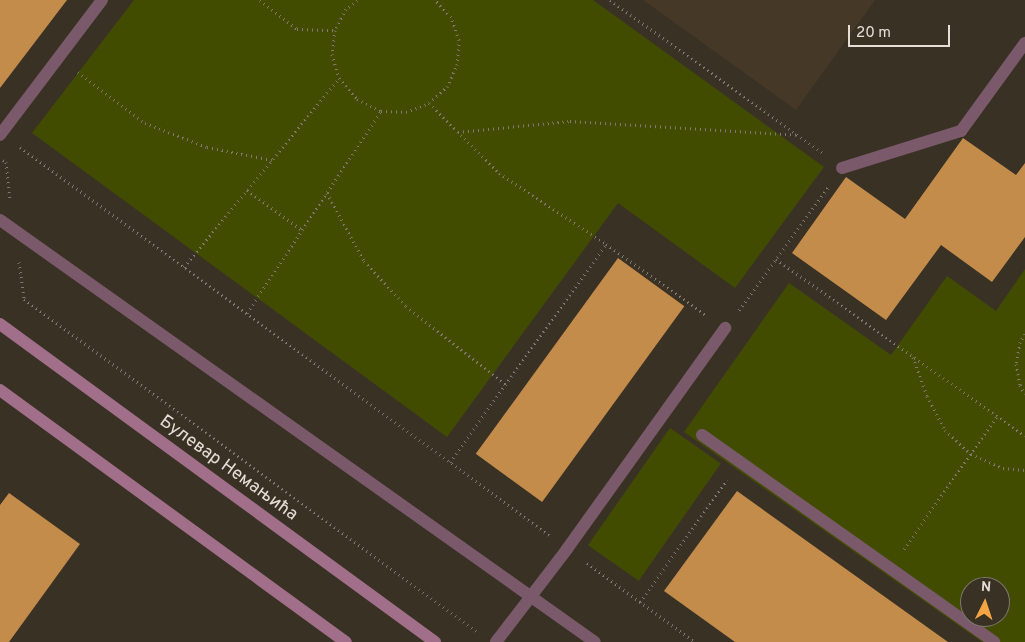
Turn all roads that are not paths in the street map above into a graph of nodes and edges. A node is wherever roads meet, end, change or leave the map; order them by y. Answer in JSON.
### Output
{"nodes":[{"id":1,"x":102,"y":0,"type":"edge"},
{"id":2,"x":1025,"y":43,"type":"edge"},
{"id":3,"x":0,"y":135,"type":"edge"},
{"id":4,"x":842,"y":168,"type":"road end"},
{"id":5,"x":0,"y":220,"type":"edge"},
{"id":6,"x":0,"y":324,"type":"edge"},
{"id":7,"x":725,"y":328,"type":"road end"},
{"id":8,"x":0,"y":390,"type":"edge"},
{"id":9,"x":702,"y":435,"type":"dead end"},
{"id":10,"x":532,"y":596,"type":"junction"},
{"id":11,"x":346,"y":642,"type":"edge"},
{"id":12,"x":435,"y":642,"type":"edge"},
{"id":13,"x":496,"y":642,"type":"edge"},
{"id":14,"x":595,"y":642,"type":"edge"},
{"id":15,"x":994,"y":642,"type":"edge"}],
"edges":[{"from":1,"to":3,"type":"lane"},
{"from":2,"to":4,"type":"lane"},
{"from":5,"to":10,"type":"lane"},
{"from":6,"to":12,"type":"street","name":"Булевар Немањића"},
{"from":7,"to":10,"type":"lane"},
{"from":8,"to":11,"type":"street"},
{"from":9,"to":15,"type":"lane"},
{"from":10,"to":13,"type":"lane"},
{"from":10,"to":14,"type":"lane"}]}
